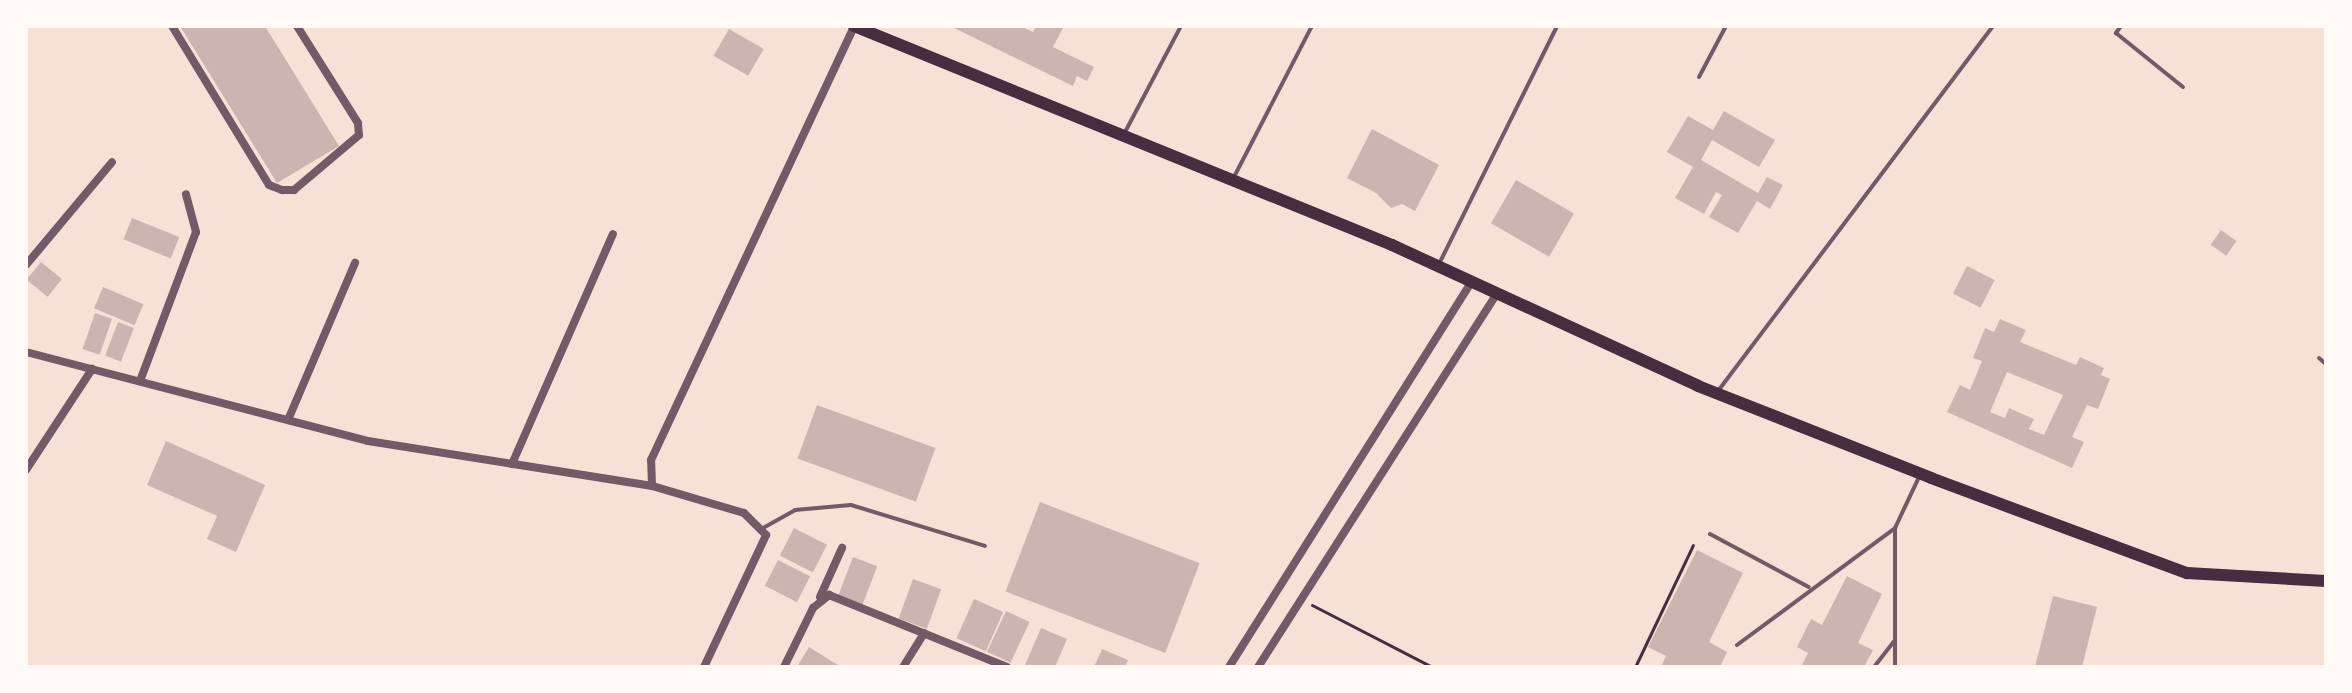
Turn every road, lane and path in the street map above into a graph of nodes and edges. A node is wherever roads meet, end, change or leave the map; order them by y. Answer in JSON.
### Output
{"nodes":[{"id":1,"x":172,"y":26,"type":"edge"},
{"id":2,"x":297,"y":26,"type":"edge"},
{"id":3,"x":854,"y":26,"type":"edge"},
{"id":4,"x":1181,"y":26,"type":"edge"},
{"id":5,"x":1312,"y":26,"type":"edge"},
{"id":6,"x":1557,"y":26,"type":"edge"},
{"id":7,"x":1726,"y":26,"type":"edge"},
{"id":8,"x":1982,"y":26,"type":"edge"},
{"id":9,"x":2121,"y":26,"type":"edge"},
{"id":10,"x":1992,"y":28,"type":"edge"},
{"id":11,"x":1699,"y":77,"type":"dead end"},
{"id":12,"x":2183,"y":87,"type":"dead end"},
{"id":13,"x":1124,"y":134,"type":"junction"},
{"id":14,"x":112,"y":162,"type":"dead end"},
{"id":15,"x":1233,"y":179,"type":"junction"},
{"id":16,"x":186,"y":194,"type":"dead end"},
{"id":17,"x":613,"y":234,"type":"dead end"},
{"id":18,"x":355,"y":263,"type":"dead end"},
{"id":19,"x":26,"y":265,"type":"edge"},
{"id":20,"x":1437,"y":266,"type":"junction"},
{"id":21,"x":1471,"y":282,"type":"junction"},
{"id":22,"x":1497,"y":294,"type":"junction"},
{"id":23,"x":26,"y":352,"type":"edge"},
{"id":24,"x":2319,"y":358,"type":"dead end"},
{"id":25,"x":2326,"y":364,"type":"edge"},
{"id":26,"x":92,"y":369,"type":"junction"},
{"id":27,"x":140,"y":381,"type":"junction"},
{"id":28,"x":1716,"y":393,"type":"junction"},
{"id":29,"x":288,"y":420,"type":"junction"},
{"id":30,"x":512,"y":464,"type":"junction"},
{"id":31,"x":26,"y":470,"type":"edge"},
{"id":32,"x":1921,"y":474,"type":"junction"},
{"id":33,"x":652,"y":486,"type":"junction"},
{"id":34,"x":763,"y":528,"type":"junction"},
{"id":35,"x":1895,"y":528,"type":"junction"},
{"id":36,"x":1710,"y":534,"type":"dead end"},
{"id":37,"x":1693,"y":545,"type":"dead end"},
{"id":38,"x":985,"y":546,"type":"dead end"},
{"id":39,"x":842,"y":548,"type":"dead end"},
{"id":40,"x":2326,"y":581,"type":"edge"},
{"id":41,"x":1809,"y":587,"type":"junction"},
{"id":42,"x":820,"y":597,"type":"junction"},
{"id":43,"x":1301,"y":600,"type":"junction"},
{"id":44,"x":924,"y":633,"type":"junction"},
{"id":45,"x":1894,"y":641,"type":"junction"},
{"id":46,"x":1737,"y":645,"type":"dead end"},
{"id":47,"x":704,"y":667,"type":"edge"},
{"id":48,"x":784,"y":667,"type":"edge"},
{"id":49,"x":903,"y":667,"type":"edge"},
{"id":50,"x":1007,"y":667,"type":"edge"},
{"id":51,"x":1229,"y":667,"type":"edge"},
{"id":52,"x":1258,"y":667,"type":"edge"},
{"id":53,"x":1432,"y":667,"type":"edge"},
{"id":54,"x":1635,"y":667,"type":"edge"},
{"id":55,"x":1874,"y":667,"type":"edge"},
{"id":56,"x":1895,"y":667,"type":"edge"}],
"edges":[{"from":1,"to":2,"type":"street"},
{"from":3,"to":13,"type":"main road"},
{"from":3,"to":33,"type":"street"},
{"from":4,"to":13,"type":"lane"},
{"from":5,"to":15,"type":"lane"},
{"from":6,"to":20,"type":"lane"},
{"from":7,"to":11,"type":"lane"},
{"from":8,"to":10,"type":"lane"},
{"from":9,"to":12,"type":"lane"},
{"from":10,"to":28,"type":"lane"},
{"from":13,"to":15,"type":"main road"},
{"from":14,"to":19,"type":"street"},
{"from":15,"to":20,"type":"main road"},
{"from":16,"to":27,"type":"street"},
{"from":17,"to":30,"type":"street"},
{"from":18,"to":29,"type":"street"},
{"from":20,"to":21,"type":"main road"},
{"from":21,"to":22,"type":"main road"},
{"from":21,"to":51,"type":"street"},
{"from":22,"to":28,"type":"main road"},
{"from":22,"to":43,"type":"street"},
{"from":23,"to":26,"type":"street"},
{"from":24,"to":25,"type":"lane"},
{"from":26,"to":27,"type":"street"},
{"from":26,"to":31,"type":"street"},
{"from":27,"to":29,"type":"street"},
{"from":28,"to":32,"type":"main road"},
{"from":29,"to":30,"type":"street"},
{"from":30,"to":33,"type":"street"},
{"from":32,"to":35,"type":"lane"},
{"from":32,"to":40,"type":"main road"},
{"from":33,"to":34,"type":"street"},
{"from":34,"to":38,"type":"lane"},
{"from":34,"to":47,"type":"street"},
{"from":35,"to":41,"type":"lane"},
{"from":35,"to":45,"type":"lane"},
{"from":36,"to":41,"type":"lane"},
{"from":37,"to":54,"type":"path"},
{"from":39,"to":42,"type":"street"},
{"from":41,"to":46,"type":"lane"},
{"from":42,"to":44,"type":"street"},
{"from":42,"to":48,"type":"street"},
{"from":43,"to":52,"type":"street"},
{"from":43,"to":53,"type":"path"},
{"from":44,"to":49,"type":"street"},
{"from":44,"to":50,"type":"street"},
{"from":45,"to":55,"type":"lane"},
{"from":45,"to":56,"type":"lane"}]}
